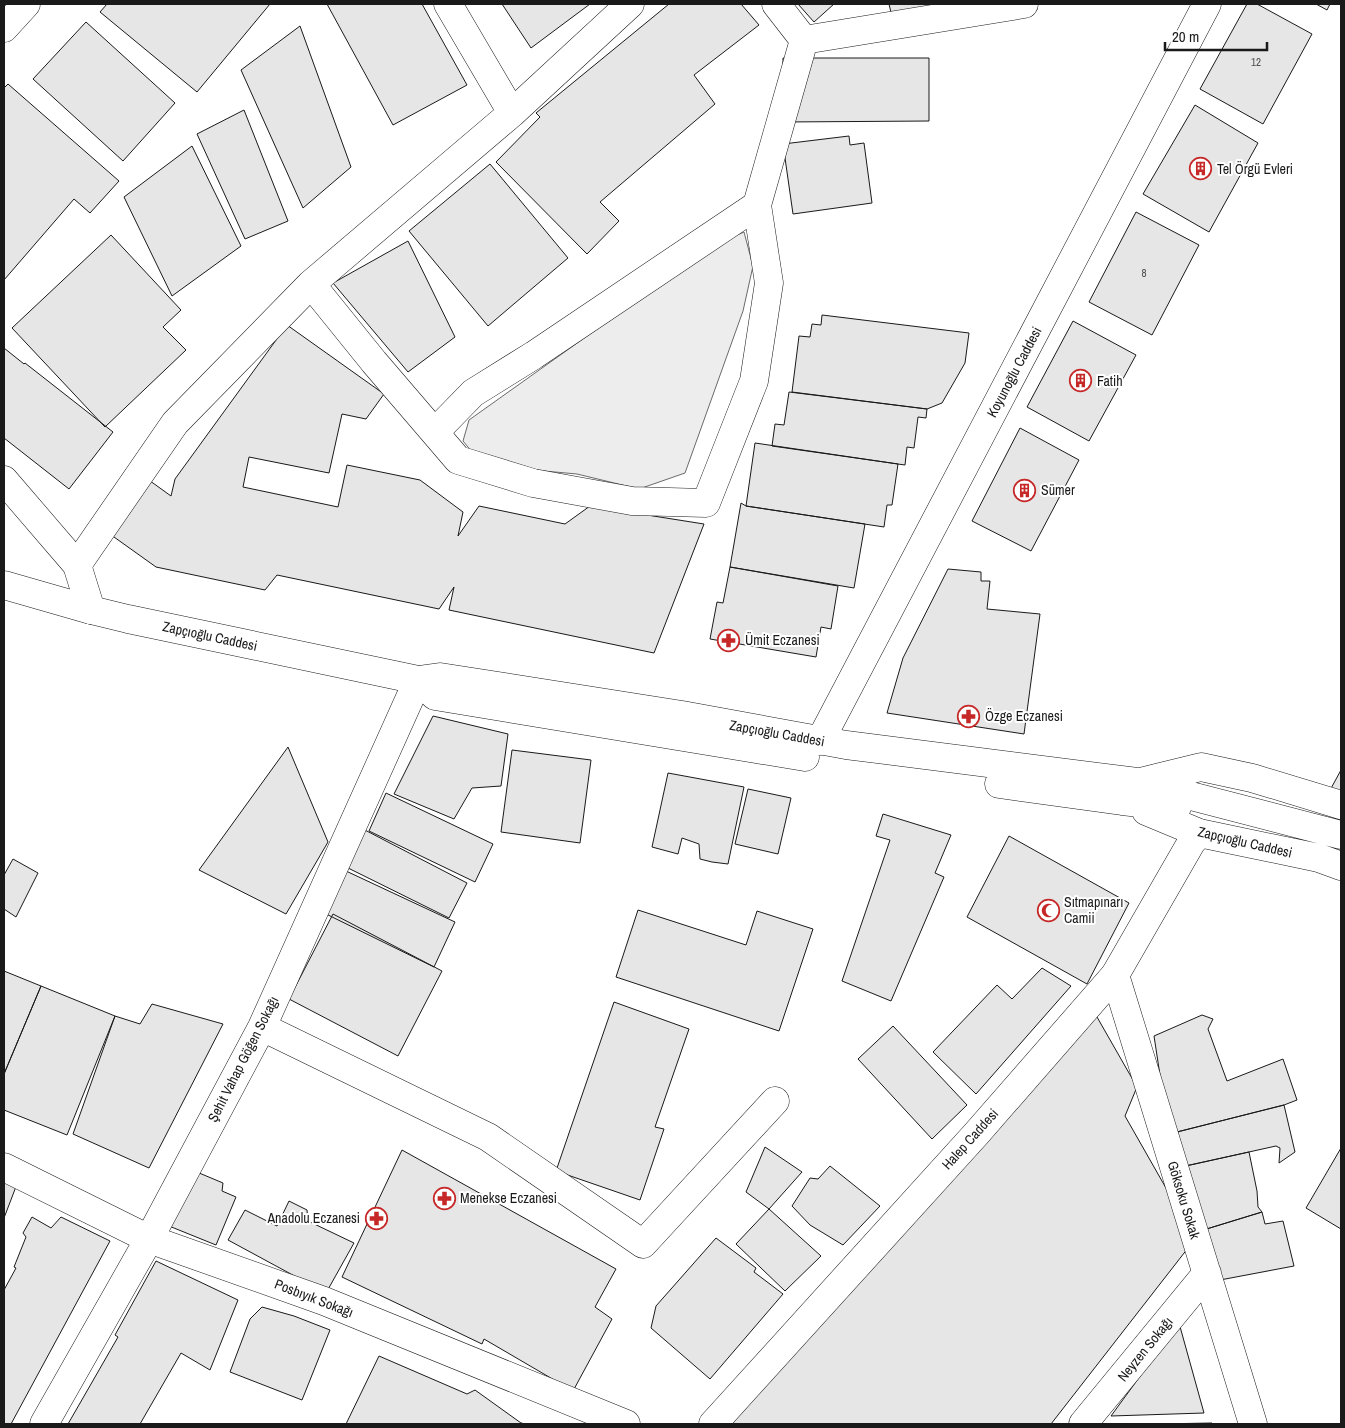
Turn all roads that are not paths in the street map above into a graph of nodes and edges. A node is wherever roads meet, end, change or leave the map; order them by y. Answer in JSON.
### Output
{"nodes":[{"id":1,"x":26,"y":4,"type":"edge"},
{"id":2,"x":448,"y":4,"type":"edge"},
{"id":3,"x":630,"y":4,"type":"edge"},
{"id":4,"x":776,"y":4,"type":"edge"},
{"id":5,"x":1024,"y":4,"type":"edge"},
{"id":6,"x":1207,"y":4,"type":"edge"},
{"id":7,"x":4,"y":28,"type":"edge"},
{"id":8,"x":804,"y":40,"type":"junction"},
{"id":9,"x":512,"y":113,"type":"junction"},
{"id":10,"x":757,"y":205,"type":"junction"},
{"id":11,"x":311,"y":284,"type":"junction"},
{"id":12,"x":435,"y":432,"type":"junction"},
{"id":13,"x":4,"y":480,"type":"edge"},
{"id":14,"x":77,"y":565,"type":"junction"},
{"id":15,"x":4,"y":584,"type":"edge"},
{"id":16,"x":91,"y":610,"type":"junction"},
{"id":17,"x":418,"y":680,"type":"junction"},
{"id":18,"x":820,"y":741,"type":"junction"},
{"id":19,"x":1130,"y":792,"type":"junction"},
{"id":20,"x":1341,"y":805,"type":"edge"},
{"id":21,"x":1199,"y":833,"type":"junction"},
{"id":22,"x":1341,"y":835,"type":"edge"},
{"id":23,"x":1341,"y":866,"type":"edge"},
{"id":24,"x":1115,"y":975,"type":"junction"},
{"id":25,"x":262,"y":1027,"type":"junction"},
{"id":26,"x":775,"y":1101,"type":"dead end"},
{"id":27,"x":4,"y":1167,"type":"edge"},
{"id":28,"x":149,"y":1239,"type":"junction"},
{"id":29,"x":1207,"y":1274,"type":"junction"},
{"id":30,"x":44,"y":1424,"type":"edge"},
{"id":31,"x":626,"y":1424,"type":"edge"},
{"id":32,"x":713,"y":1424,"type":"edge"},
{"id":33,"x":1083,"y":1424,"type":"edge"},
{"id":34,"x":1253,"y":1424,"type":"edge"}],
"edges":[{"from":1,"to":7,"type":"street"},
{"from":2,"to":9,"type":"street"},
{"from":3,"to":9,"type":"street"},
{"from":4,"to":8,"type":"street"},
{"from":5,"to":8,"type":"street"},
{"from":6,"to":18,"type":"street","name":"Koyunoğlu Caddesi"},
{"from":8,"to":10,"type":"street"},
{"from":9,"to":11,"type":"street"},
{"from":10,"to":12,"type":"street"},
{"from":10,"to":12,"type":"street"},
{"from":11,"to":12,"type":"street"},
{"from":11,"to":14,"type":"street"},
{"from":13,"to":14,"type":"street"},
{"from":14,"to":16,"type":"street"},
{"from":15,"to":16,"type":"street","name":"Zapçıoğlu Caddesi"},
{"from":16,"to":17,"type":"street","name":"Zapçıoğlu Caddesi"},
{"from":17,"to":18,"type":"street","name":"Zapçıoğlu Caddesi"},
{"from":17,"to":19,"type":"street","name":"Zapçıoğlu Caddesi"},
{"from":17,"to":25,"type":"street","name":"Şehit Vahap Göğen Sokağı"},
{"from":18,"to":19,"type":"street","name":"Zapçıoğlu Caddesi"},
{"from":19,"to":20,"type":"street","name":"Zapçıoğlu Caddesi"},
{"from":19,"to":21,"type":"street","name":"Zapçıoğlu Caddesi"},
{"from":19,"to":22,"type":"street","name":"Zapçıoğlu Caddesi"},
{"from":21,"to":23,"type":"street","name":"Zapçıoğlu Caddesi"},
{"from":21,"to":24,"type":"street","name":"Halep Caddesi"},
{"from":24,"to":29,"type":"street","name":"Göksoku Sokak"},
{"from":24,"to":32,"type":"street","name":"Halep Caddesi"},
{"from":25,"to":26,"type":"street"},
{"from":25,"to":28,"type":"street","name":"Şehit Vahap Göğen Sokağı"},
{"from":27,"to":28,"type":"street","name":"Posbıyık Sokağı"},
{"from":28,"to":30,"type":"street","name":"Şehit Vahap Göğen Sokağı"},
{"from":28,"to":31,"type":"street","name":"Posbıyık Sokağı"},
{"from":29,"to":33,"type":"street","name":"Neyzen Sokağı"},
{"from":29,"to":34,"type":"street","name":"Göksoku Sokak"}]}
